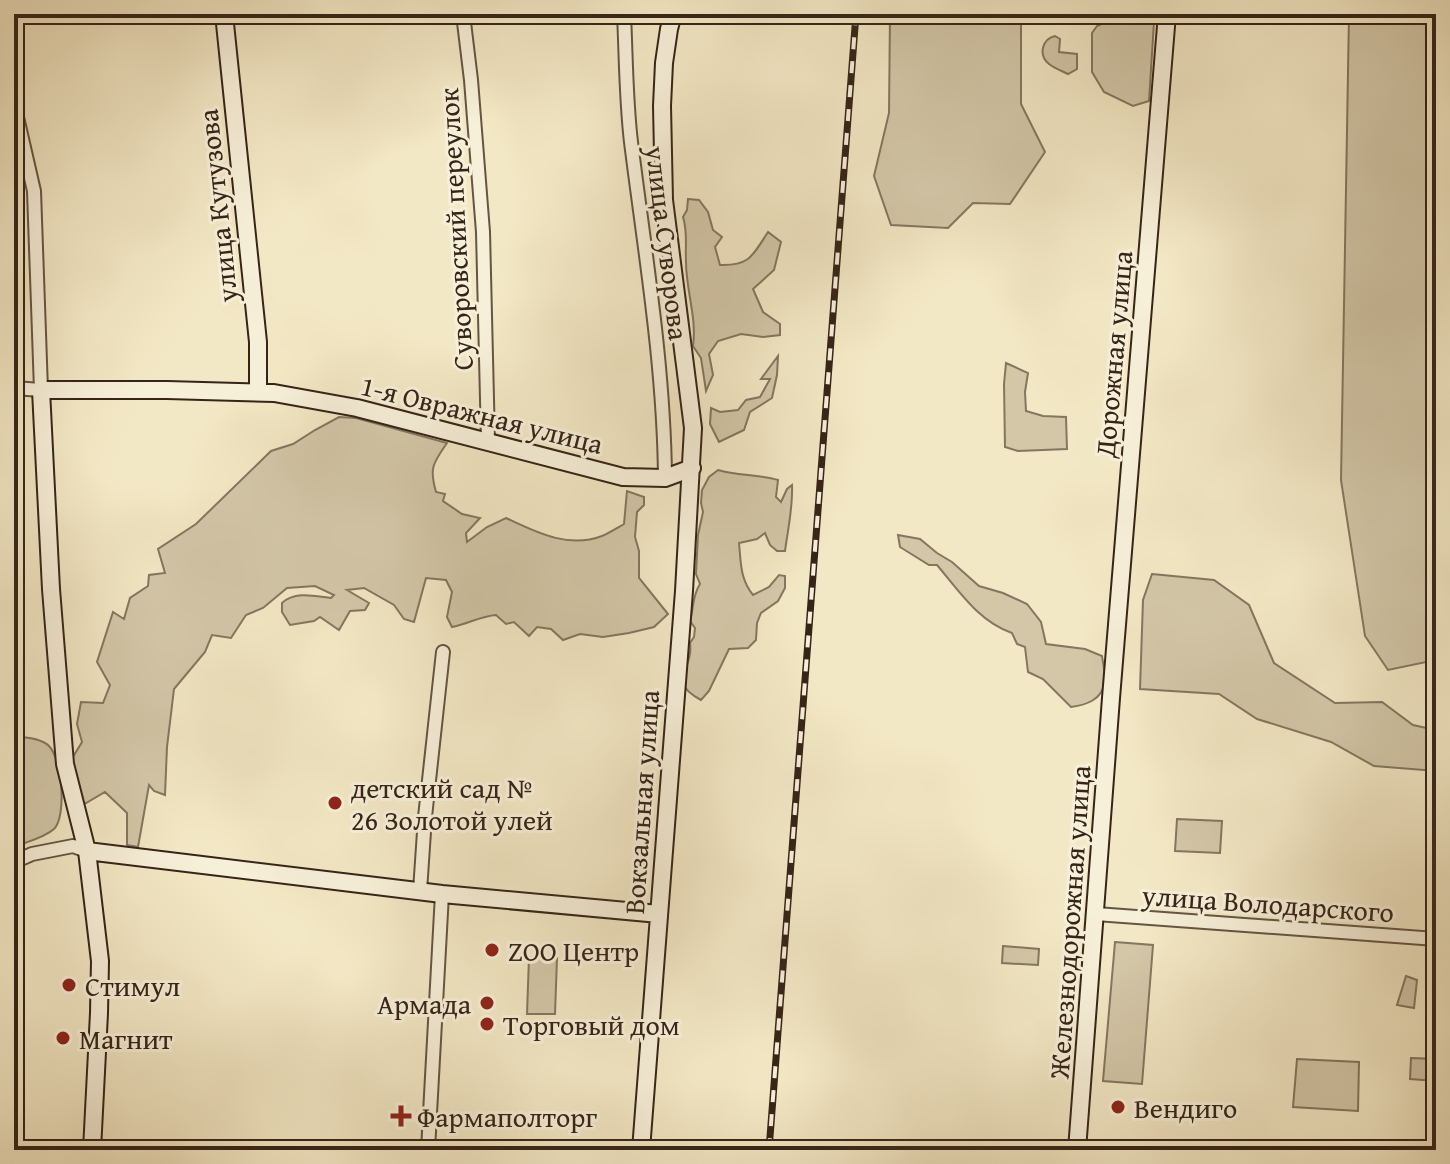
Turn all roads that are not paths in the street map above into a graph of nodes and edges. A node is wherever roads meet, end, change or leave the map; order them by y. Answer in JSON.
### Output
{"nodes":[{"id":1,"x":224,"y":14,"type":"edge"},
{"id":2,"x":463,"y":14,"type":"edge"},
{"id":3,"x":624,"y":14,"type":"edge"},
{"id":4,"x":673,"y":14,"type":"edge"},
{"id":5,"x":1167,"y":14,"type":"edge"},
{"id":6,"x":14,"y":104,"type":"edge"},
{"id":7,"x":14,"y":388,"type":"edge"},
{"id":8,"x":41,"y":390,"type":"junction"},
{"id":9,"x":258,"y":392,"type":"junction"},
{"id":10,"x":488,"y":441,"type":"junction"},
{"id":11,"x":692,"y":463,"type":"junction"},
{"id":12,"x":665,"y":478,"type":"junction"},
{"id":13,"x":443,"y":652,"type":"dead end"},
{"id":14,"x":1111,"y":698,"type":"joint"},
{"id":15,"x":87,"y":851,"type":"junction"},
{"id":16,"x":14,"y":862,"type":"edge"},
{"id":17,"x":420,"y":891,"type":"junction"},
{"id":18,"x":442,"y":894,"type":"junction"},
{"id":19,"x":659,"y":914,"type":"junction"},
{"id":20,"x":1096,"y":914,"type":"junction"},
{"id":21,"x":1436,"y":939,"type":"edge"},
{"id":22,"x":92,"y":1150,"type":"edge"},
{"id":23,"x":428,"y":1150,"type":"edge"},
{"id":24,"x":641,"y":1150,"type":"edge"},
{"id":25,"x":1077,"y":1150,"type":"edge"}],
"edges":[{"from":1,"to":9,"type":"street","name":"улица Кутузова"},
{"from":2,"to":10,"type":"street","name":"Суворовский переулок"},
{"from":3,"to":12,"type":"street","name":"улица Суворова"},
{"from":4,"to":11,"type":"street","name":"Вокзальная улица"},
{"from":5,"to":14,"type":"street","name":"Дорожная улица"},
{"from":6,"to":8,"type":"street"},
{"from":7,"to":8,"type":"street"},
{"from":8,"to":9,"type":"street","name":"1-я Овражная улица"},
{"from":8,"to":15,"type":"street"},
{"from":9,"to":10,"type":"street","name":"1-я Овражная улица"},
{"from":10,"to":12,"type":"street","name":"1-я Овражная улица"},
{"from":11,"to":12,"type":"street","name":"1-я Овражная улица"},
{"from":11,"to":19,"type":"street","name":"Вокзальная улица"},
{"from":13,"to":17,"type":"street"},
{"from":14,"to":20,"type":"street","name":"Железнодорожная улица"},
{"from":15,"to":16,"type":"street"},
{"from":15,"to":17,"type":"street"},
{"from":15,"to":22,"type":"street"},
{"from":17,"to":18,"type":"street"},
{"from":18,"to":19,"type":"street"},
{"from":18,"to":23,"type":"street"},
{"from":19,"to":24,"type":"street","name":"Вокзальная улица"},
{"from":20,"to":21,"type":"street","name":"улица Володарского"},
{"from":20,"to":25,"type":"street","name":"Железнодорожная улица"}]}
